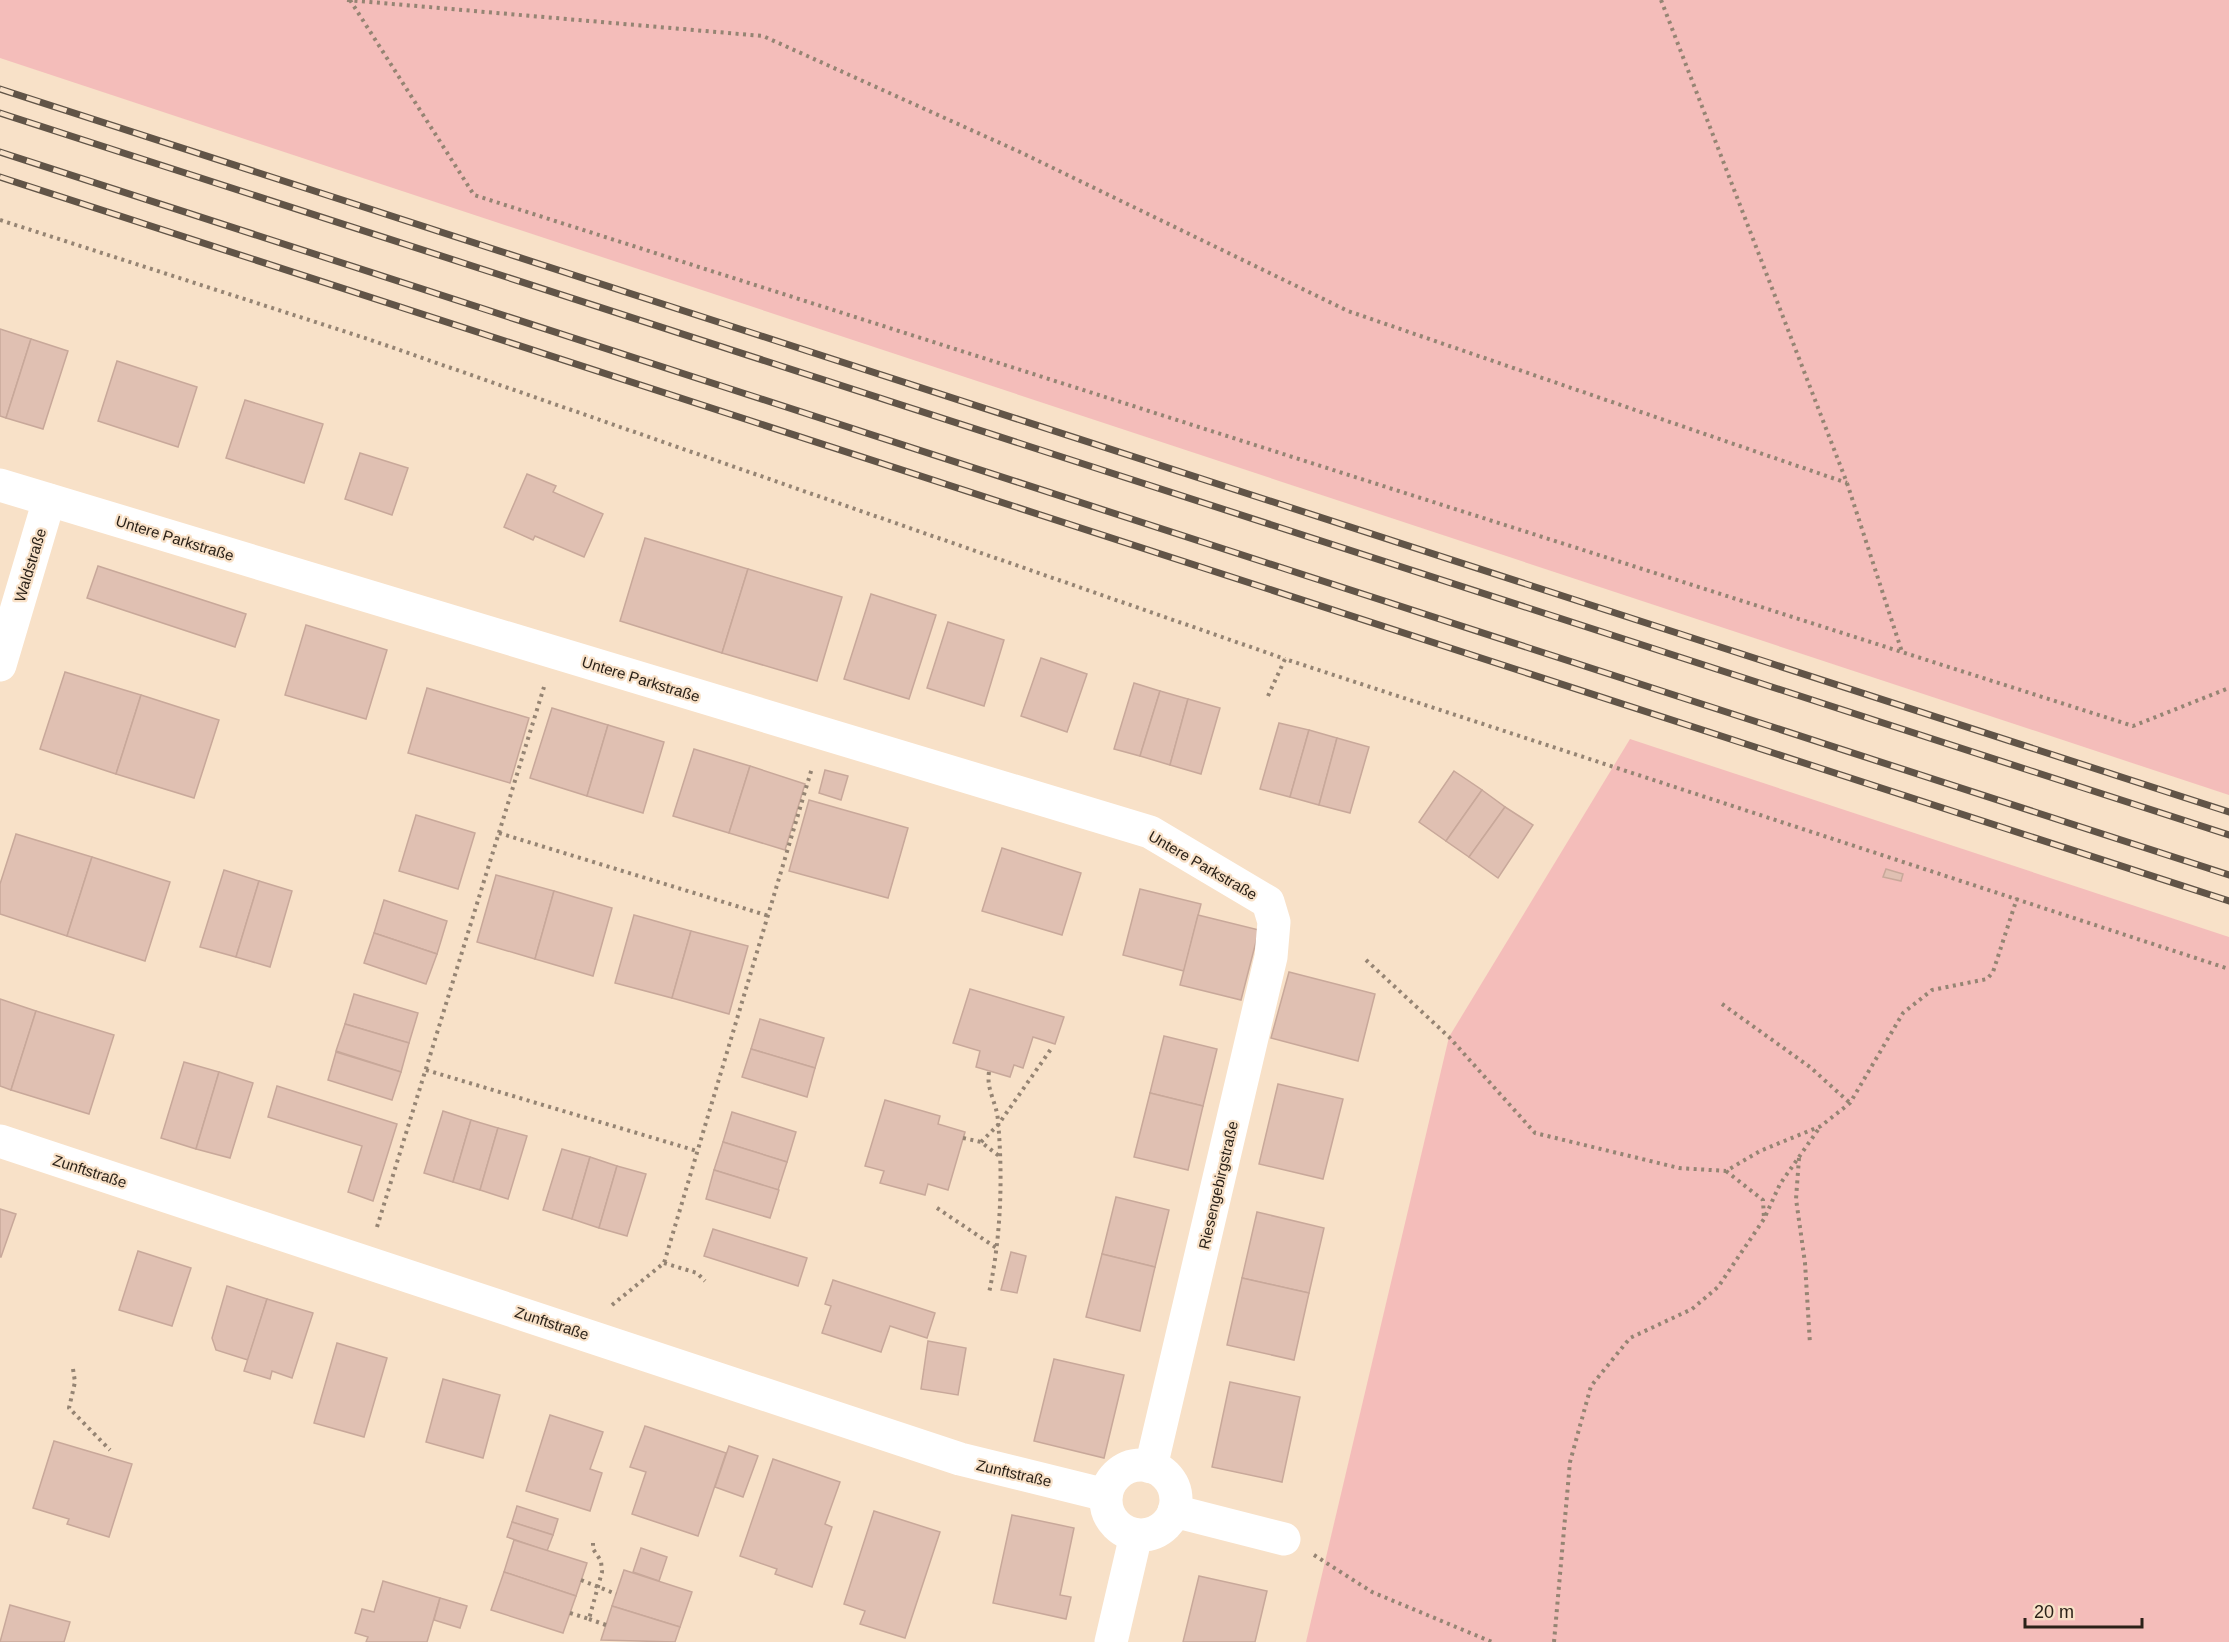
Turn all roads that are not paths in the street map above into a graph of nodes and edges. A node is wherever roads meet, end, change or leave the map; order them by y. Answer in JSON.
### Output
{"nodes":[{"id":1,"x":0,"y":485,"type":"edge"},
{"id":2,"x":49,"y":500,"type":"junction"},
{"id":3,"x":0,"y":665,"type":"edge"},
{"id":4,"x":1268,"y":902,"type":"joint"},
{"id":5,"x":0,"y":1141,"type":"edge"},
{"id":6,"x":1151,"y":1467,"type":"junction"},
{"id":7,"x":1106,"y":1494,"type":"junction"},
{"id":8,"x":1174,"y":1511,"type":"junction"},
{"id":9,"x":1136,"y":1535,"type":"junction"},
{"id":10,"x":1284,"y":1539,"type":"road end"},
{"id":11,"x":1111,"y":1642,"type":"edge"}],
"edges":[{"from":1,"to":2,"type":"street","name":"Untere Parkstraße"},
{"from":2,"to":3,"type":"street","name":"Waldstraße"},
{"from":2,"to":4,"type":"street","name":"Untere Parkstraße"},
{"from":4,"to":6,"type":"street","name":"Riesengebirgstraße"},
{"from":5,"to":7,"type":"street","name":"Zunftstraße"},
{"from":6,"to":7,"type":"street"},
{"from":6,"to":8,"type":"street"},
{"from":7,"to":9,"type":"street"},
{"from":8,"to":9,"type":"street"},
{"from":8,"to":10,"type":"street"},
{"from":9,"to":11,"type":"street"}]}
